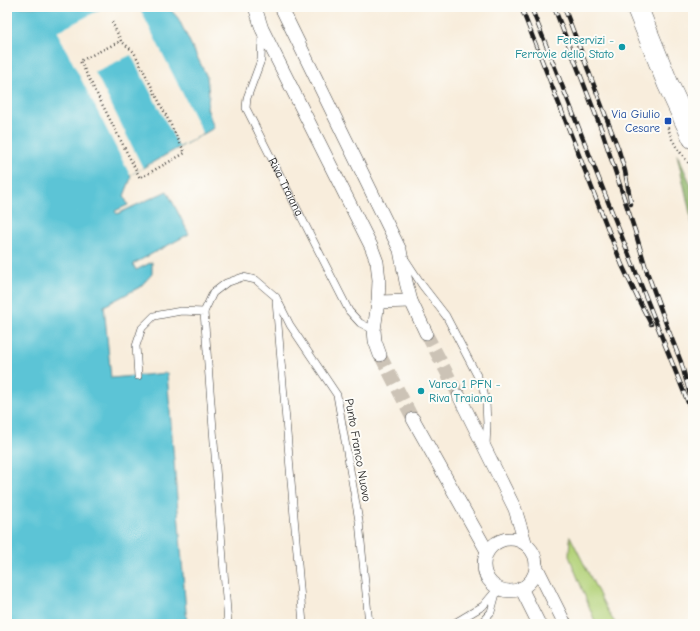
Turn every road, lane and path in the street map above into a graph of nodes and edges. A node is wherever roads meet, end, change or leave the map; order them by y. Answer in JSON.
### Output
{"nodes":[{"id":1,"x":256,"y":7,"type":"edge"},
{"id":2,"x":281,"y":7,"type":"edge"},
{"id":3,"x":637,"y":7,"type":"edge"},
{"id":4,"x":112,"y":22,"type":"dead end"},
{"id":5,"x":262,"y":29,"type":"junction"},
{"id":6,"x":121,"y":41,"type":"junction"},
{"id":7,"x":668,"y":84,"type":"junction"},
{"id":8,"x":693,"y":120,"type":"edge"},
{"id":9,"x":693,"y":138,"type":"edge"},
{"id":10,"x":400,"y":250,"type":"junction"},
{"id":11,"x":276,"y":297,"type":"junction"},
{"id":12,"x":411,"y":301,"type":"junction"},
{"id":13,"x":378,"y":302,"type":"junction"},
{"id":14,"x":204,"y":312,"type":"junction"},
{"id":15,"x":374,"y":330,"type":"junction"},
{"id":16,"x":426,"y":332,"type":"tunnel mouth"},
{"id":17,"x":380,"y":355,"type":"tunnel mouth"},
{"id":18,"x":138,"y":376,"type":"dead end"},
{"id":19,"x":459,"y":396,"type":"tunnel mouth"},
{"id":20,"x":413,"y":419,"type":"tunnel mouth"},
{"id":21,"x":485,"y":449,"type":"junction"},
{"id":22,"x":524,"y":542,"type":"junction"},
{"id":23,"x":487,"y":551,"type":"junction"},
{"id":24,"x":536,"y":566,"type":"junction"},
{"id":25,"x":498,"y":588,"type":"junction"},
{"id":26,"x":521,"y":588,"type":"junction"},
{"id":27,"x":228,"y":624,"type":"edge"},
{"id":28,"x":303,"y":624,"type":"edge"},
{"id":29,"x":369,"y":624,"type":"edge"},
{"id":30,"x":453,"y":624,"type":"edge"},
{"id":31,"x":480,"y":624,"type":"edge"},
{"id":32,"x":539,"y":624,"type":"edge"},
{"id":33,"x":565,"y":624,"type":"edge"}],
"edges":[{"from":1,"to":5,"type":"street","name":"Riva Traiana"},
{"from":2,"to":10,"type":"street"},
{"from":3,"to":7,"type":"main road"},
{"from":4,"to":6,"type":"path"},
{"from":5,"to":13,"type":"street","name":"Riva Traiana"},
{"from":5,"to":15,"type":"lane","name":"Riva Traiana"},
{"from":6,"to":6,"type":"path"},
{"from":7,"to":8,"type":"main road"},
{"from":7,"to":9,"type":"main road"},
{"from":10,"to":12,"type":"street"},
{"from":10,"to":21,"type":"lane"},
{"from":11,"to":14,"type":"lane","name":"Punto Franco Nuovo"},
{"from":11,"to":28,"type":"lane"},
{"from":11,"to":29,"type":"lane","name":"Punto Franco Nuovo"},
{"from":12,"to":13,"type":"street"},
{"from":12,"to":16,"type":"street"},
{"from":13,"to":15,"type":"street","name":"Riva Traiana"},
{"from":14,"to":18,"type":"lane"},
{"from":14,"to":27,"type":"lane","name":"Punto Franco Nuovo"},
{"from":15,"to":17,"type":"street","name":"Riva Traiana"},
{"from":19,"to":21,"type":"street"},
{"from":20,"to":23,"type":"street"},
{"from":21,"to":22,"type":"street"},
{"from":22,"to":23,"type":"street"},
{"from":22,"to":24,"type":"street"},
{"from":23,"to":25,"type":"street"},
{"from":24,"to":26,"type":"street"},
{"from":24,"to":33,"type":"street"},
{"from":25,"to":26,"type":"street"},
{"from":25,"to":30,"type":"lane"},
{"from":25,"to":31,"type":"lane"},
{"from":26,"to":32,"type":"street"}]}
